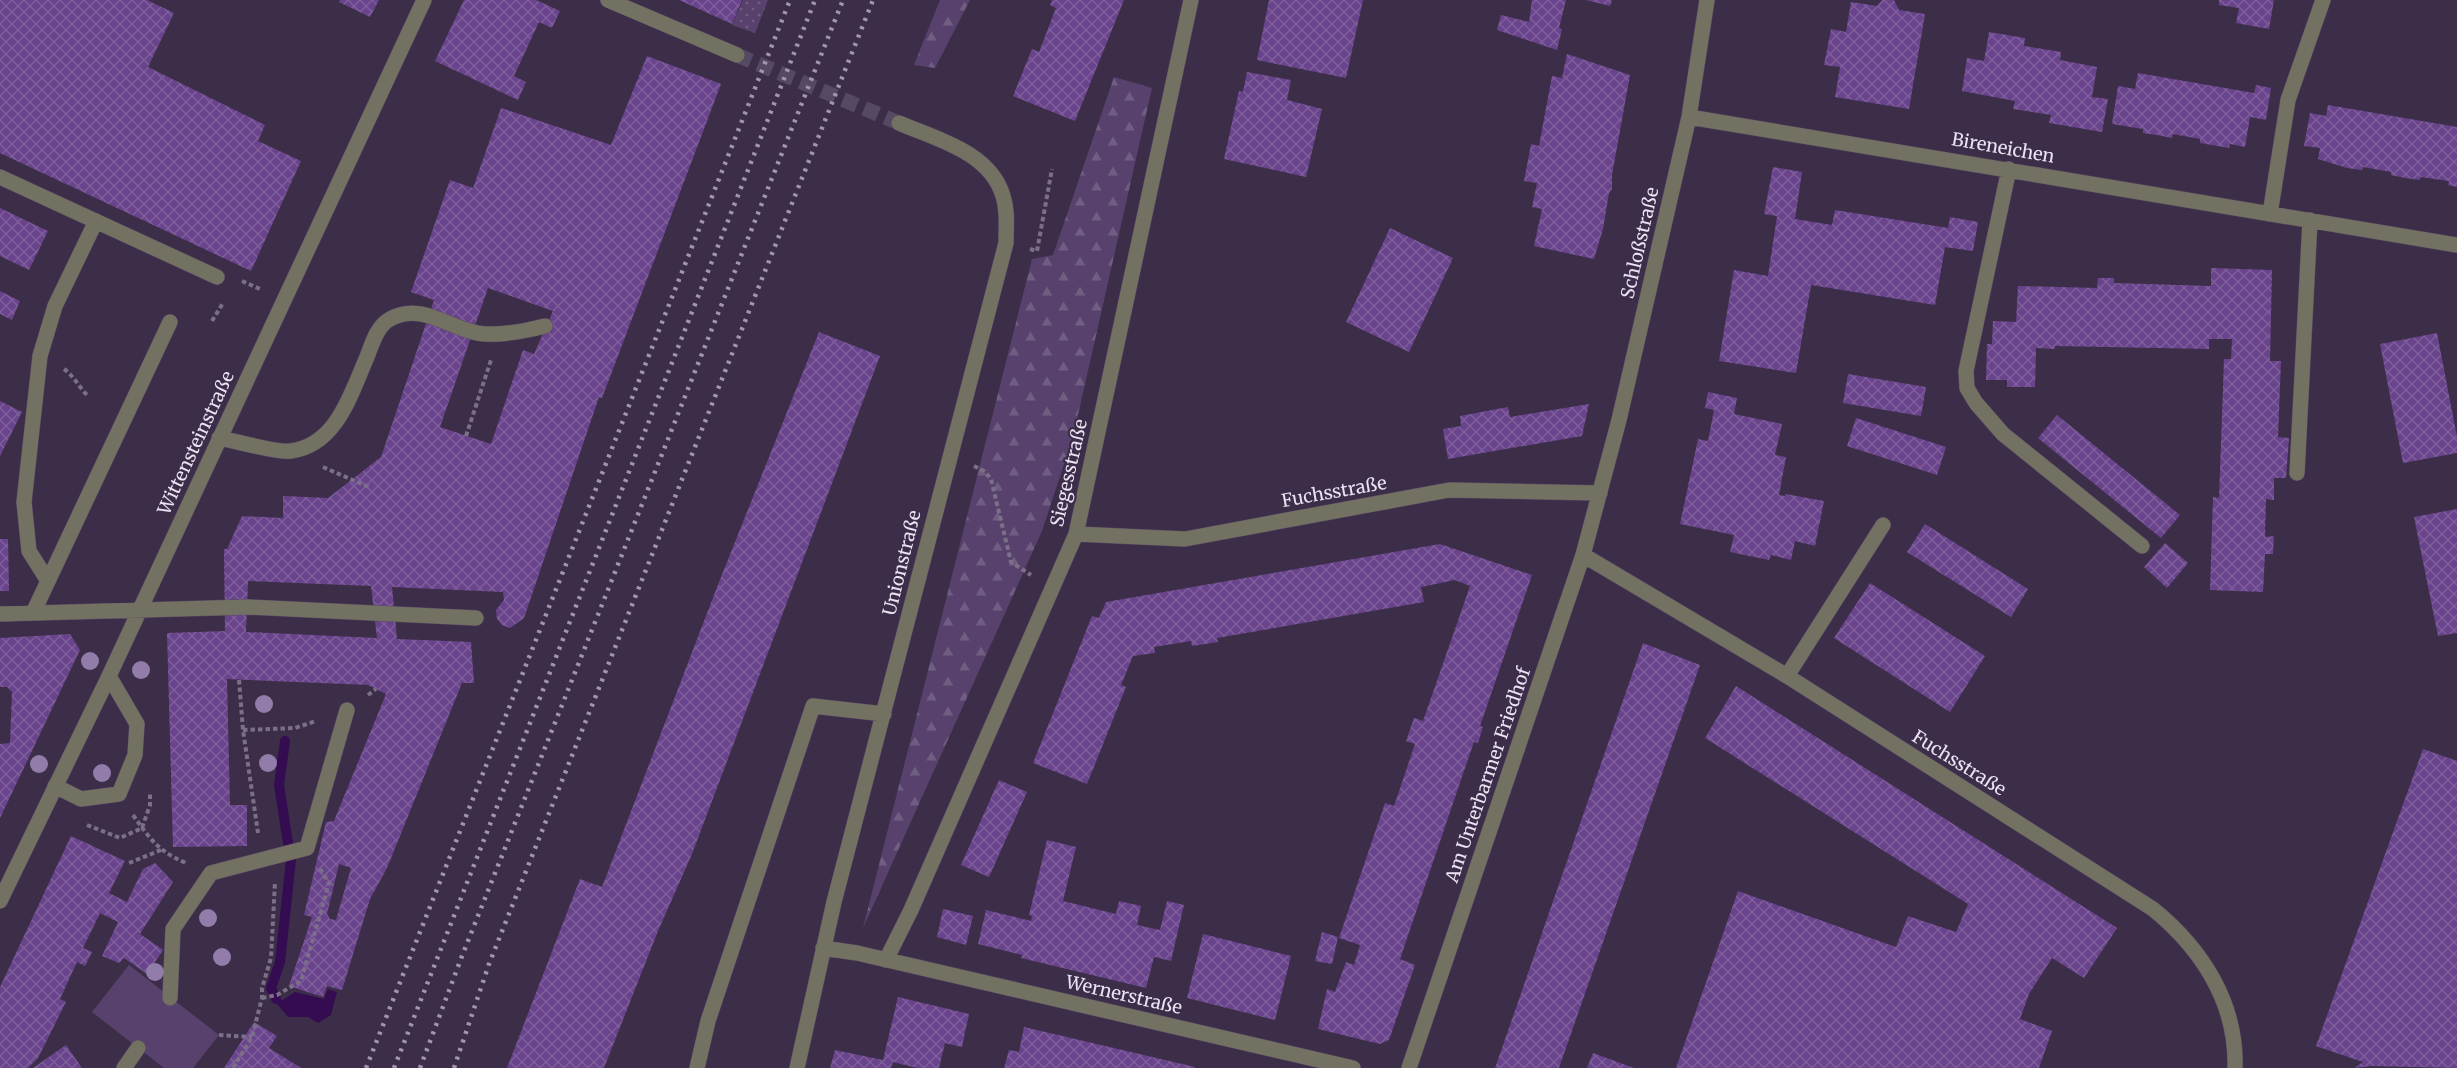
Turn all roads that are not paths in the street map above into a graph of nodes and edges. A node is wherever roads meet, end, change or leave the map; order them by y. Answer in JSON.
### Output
{"nodes":[{"id":1,"x":424,"y":0,"type":"edge"},
{"id":2,"x":608,"y":0,"type":"edge"},
{"id":3,"x":1191,"y":0,"type":"edge"},
{"id":4,"x":1707,"y":0,"type":"edge"},
{"id":5,"x":2323,"y":0,"type":"edge"},
{"id":6,"x":737,"y":55,"type":"tunnel mouth"},
{"id":7,"x":1689,"y":117,"type":"junction"},
{"id":8,"x":899,"y":123,"type":"tunnel mouth"},
{"id":9,"x":2009,"y":169,"type":"junction"},
{"id":10,"x":0,"y":177,"type":"edge"},
{"id":11,"x":2270,"y":214,"type":"junction"},
{"id":12,"x":2310,"y":220,"type":"junction"},
{"id":13,"x":96,"y":221,"type":"junction"},
{"id":14,"x":2457,"y":245,"type":"edge"},
{"id":15,"x":217,"y":277,"type":"dead end"},
{"id":16,"x":170,"y":322,"type":"dead end"},
{"id":17,"x":544,"y":326,"type":"dead end"},
{"id":18,"x":219,"y":438,"type":"junction"},
{"id":19,"x":2298,"y":473,"type":"dead end"},
{"id":20,"x":1600,"y":493,"type":"junction"},
{"id":21,"x":1883,"y":525,"type":"dead end"},
{"id":22,"x":1076,"y":534,"type":"junction"},
{"id":23,"x":2142,"y":546,"type":"dead end"},
{"id":24,"x":1583,"y":555,"type":"junction"},
{"id":25,"x":48,"y":581,"type":"junction"},
{"id":26,"x":140,"y":609,"type":"junction"},
{"id":27,"x":33,"y":613,"type":"junction"},
{"id":28,"x":0,"y":614,"type":"edge"},
{"id":29,"x":476,"y":618,"type":"dead end"},
{"id":30,"x":109,"y":676,"type":"junction"},
{"id":31,"x":1787,"y":676,"type":"junction"},
{"id":32,"x":347,"y":710,"type":"road end"},
{"id":33,"x":884,"y":714,"type":"junction"},
{"id":34,"x":55,"y":786,"type":"junction"},
{"id":35,"x":0,"y":901,"type":"edge"},
{"id":36,"x":823,"y":948,"type":"junction"},
{"id":37,"x":886,"y":960,"type":"junction"},
{"id":38,"x":170,"y":998,"type":"dead end"},
{"id":39,"x":138,"y":1048,"type":"dead end"},
{"id":40,"x":124,"y":1068,"type":"edge"},
{"id":41,"x":697,"y":1068,"type":"edge"},
{"id":42,"x":797,"y":1068,"type":"edge"},
{"id":43,"x":1353,"y":1068,"type":"edge"},
{"id":44,"x":1409,"y":1068,"type":"edge"},
{"id":45,"x":2235,"y":1068,"type":"edge"}],
"edges":[{"from":1,"to":18,"type":"street","name":"Wittensteinstraße"},
{"from":2,"to":6,"type":"street"},
{"from":3,"to":22,"type":"street","name":"Siegesstraße"},
{"from":4,"to":7,"type":"street","name":"Schloßstraße"},
{"from":5,"to":11,"type":"street"},
{"from":7,"to":9,"type":"street","name":"Bireneichen"},
{"from":7,"to":20,"type":"street","name":"Schloßstraße"},
{"from":8,"to":33,"type":"street","name":"Unionstraße"},
{"from":9,"to":11,"type":"street","name":"Bireneichen"},
{"from":9,"to":23,"type":"street"},
{"from":10,"to":13,"type":"street"},
{"from":11,"to":12,"type":"street","name":"Bireneichen"},
{"from":12,"to":14,"type":"street","name":"Bireneichen"},
{"from":12,"to":19,"type":"street"},
{"from":13,"to":15,"type":"street"},
{"from":13,"to":25,"type":"street"},
{"from":16,"to":25,"type":"street"},
{"from":17,"to":18,"type":"street"},
{"from":18,"to":26,"type":"street","name":"Wittensteinstraße"},
{"from":20,"to":22,"type":"street","name":"Fuchsstraße"},
{"from":20,"to":24,"type":"street","name":"Am Unterbarmer Friedhof"},
{"from":21,"to":31,"type":"street"},
{"from":22,"to":37,"type":"street","name":"Siegesstraße"},
{"from":24,"to":31,"type":"street","name":"Fuchsstraße"},
{"from":24,"to":44,"type":"street","name":"Am Unterbarmer Friedhof"},
{"from":25,"to":27,"type":"street"},
{"from":26,"to":27,"type":"street"},
{"from":26,"to":29,"type":"street"},
{"from":26,"to":30,"type":"street","name":"Wittensteinstraße"},
{"from":27,"to":28,"type":"street"},
{"from":30,"to":34,"type":"street","name":"Wittensteinstraße"},
{"from":30,"to":34,"type":"street"},
{"from":31,"to":45,"type":"street","name":"Fuchsstraße"},
{"from":32,"to":38,"type":"street"},
{"from":33,"to":36,"type":"street","name":"Unionstraße"},
{"from":33,"to":41,"type":"street"},
{"from":34,"to":35,"type":"street","name":"Wittensteinstraße"},
{"from":36,"to":37,"type":"street","name":"Wernerstraße"},
{"from":36,"to":42,"type":"street","name":"Unionstraße"},
{"from":37,"to":43,"type":"street","name":"Wernerstraße"},
{"from":39,"to":40,"type":"street"}]}
